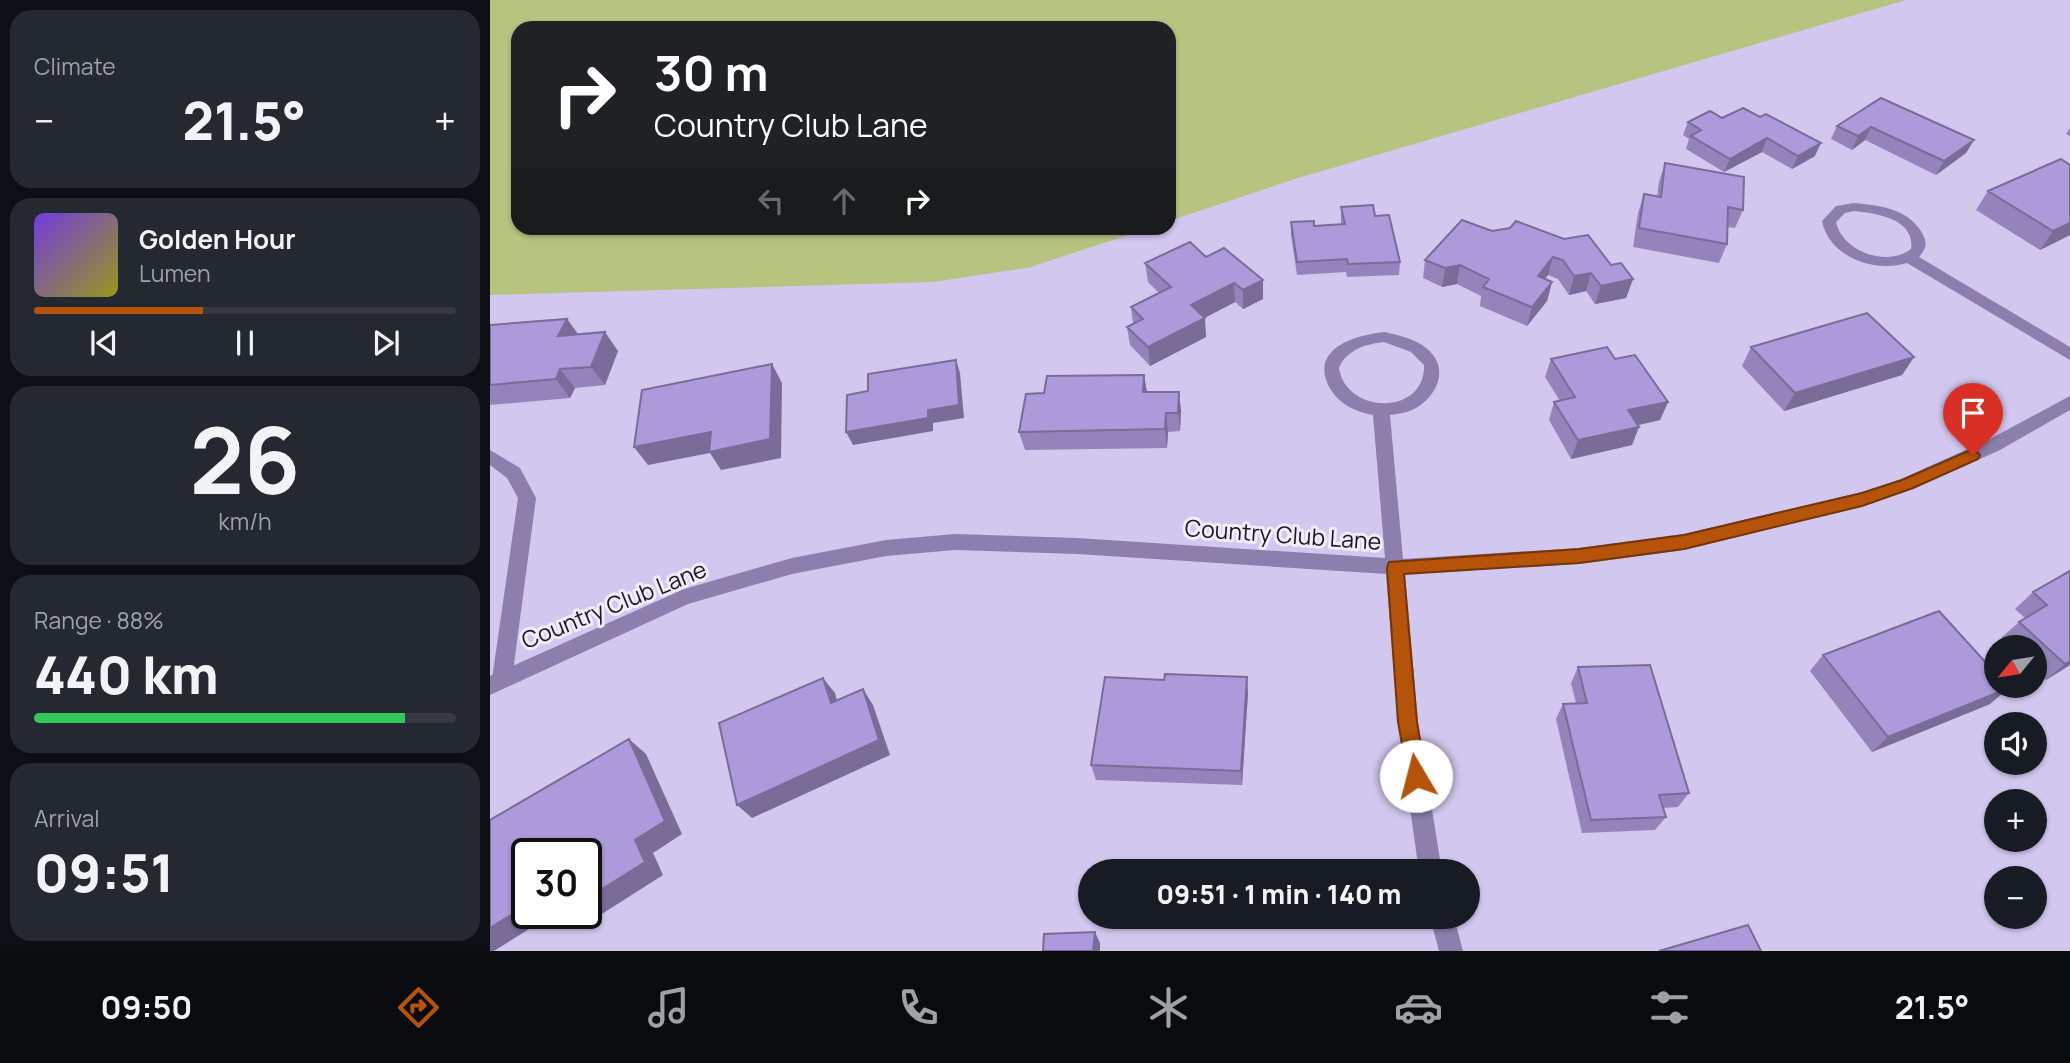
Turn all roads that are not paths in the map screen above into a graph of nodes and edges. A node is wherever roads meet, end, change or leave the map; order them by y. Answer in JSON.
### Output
{"nodes":[{"id":1,"x":1909,"y":257,"type":"junction"},
{"id":2,"x":2070,"y":354,"type":"edge"},
{"id":3,"x":2070,"y":402,"type":"edge"},
{"id":4,"x":1381,"y":409,"type":"junction"},
{"id":5,"x":490,"y":457,"type":"edge"},
{"id":6,"x":1395,"y":568,"type":"junction"},
{"id":7,"x":496,"y":682,"type":"edge"},
{"id":8,"x":1429,"y":859,"type":"edge"},
{"id":9,"x":1445,"y":929,"type":"edge"},
{"id":10,"x":1451,"y":951,"type":"edge"}],
"edges":[{"from":1,"to":1,"type":"street"},
{"from":1,"to":2,"type":"street"},
{"from":3,"to":6,"type":"street","name":"Country Club Lane"},
{"from":4,"to":4,"type":"street"},
{"from":4,"to":6,"type":"street"},
{"from":5,"to":7,"type":"street"},
{"from":6,"to":7,"type":"street","name":"Country Club Lane"},
{"from":6,"to":8,"type":"street"},
{"from":9,"to":10,"type":"street"}]}
